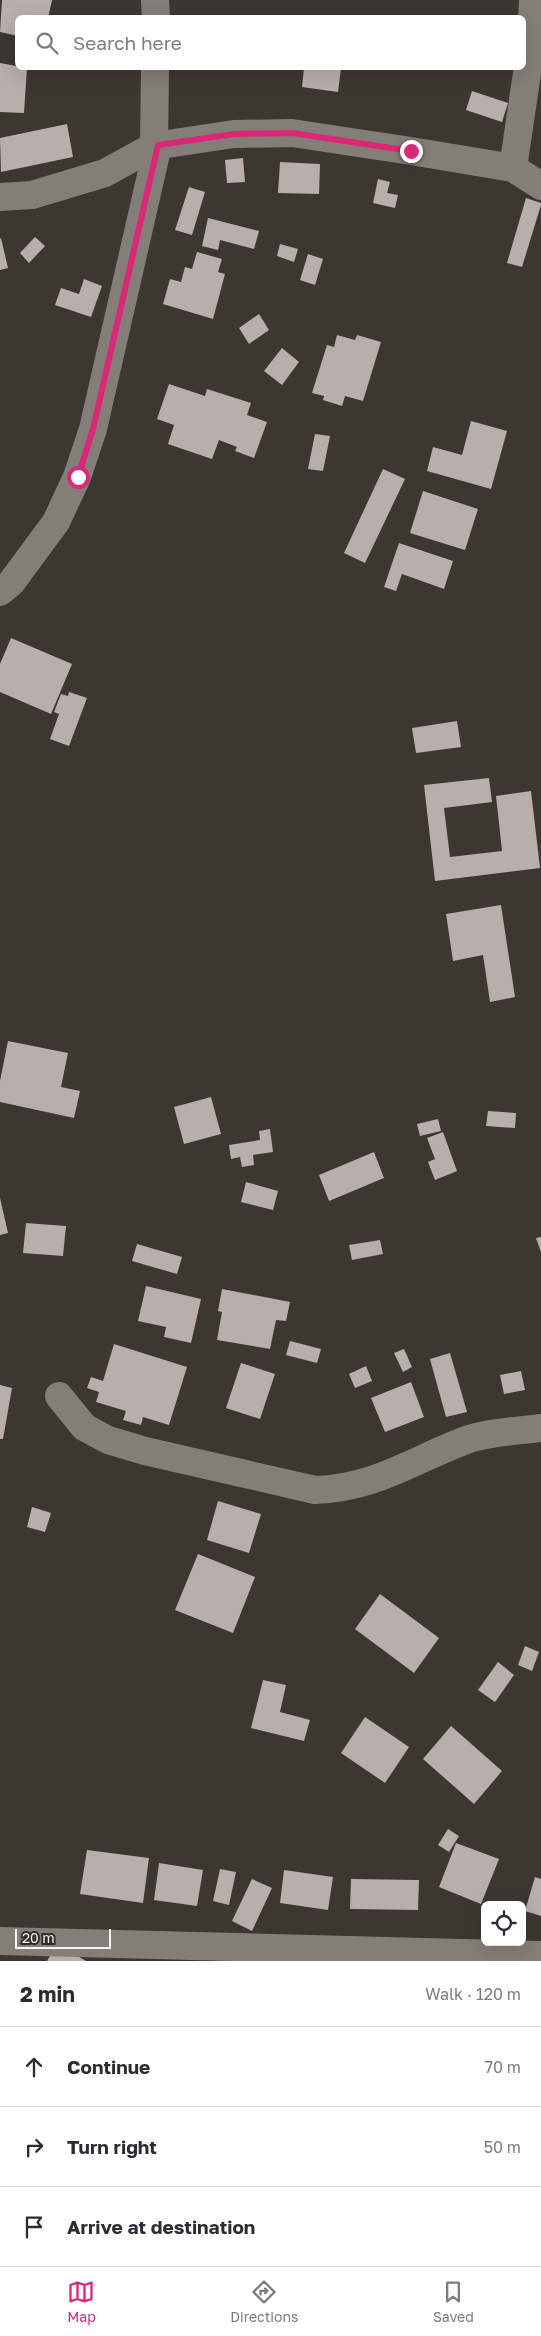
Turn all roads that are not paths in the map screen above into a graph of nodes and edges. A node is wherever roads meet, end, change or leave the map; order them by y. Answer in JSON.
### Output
{"nodes":[{"id":1,"x":155,"y":0,"type":"edge"},
{"id":2,"x":533,"y":0,"type":"edge"},
{"id":3,"x":156,"y":15,"type":"edge"},
{"id":4,"x":155,"y":70,"type":"edge"},
{"id":5,"x":156,"y":146,"type":"junction"},
{"id":6,"x":513,"y":168,"type":"junction"},
{"id":7,"x":541,"y":186,"type":"edge"},
{"id":8,"x":0,"y":197,"type":"edge"},
{"id":9,"x":0,"y":592,"type":"edge"},
{"id":10,"x":59,"y":1396,"type":"dead end"},
{"id":11,"x":541,"y":1428,"type":"edge"},
{"id":12,"x":0,"y":1941,"type":"edge"},
{"id":13,"x":541,"y":1955,"type":"edge"}],
"edges":[{"from":1,"to":3,"type":"street"},
{"from":2,"to":6,"type":"street"},
{"from":4,"to":5,"type":"street"},
{"from":5,"to":6,"type":"street"},
{"from":5,"to":8,"type":"street"},
{"from":5,"to":9,"type":"street"},
{"from":6,"to":7,"type":"street"},
{"from":10,"to":11,"type":"street"},
{"from":12,"to":13,"type":"street"}]}
